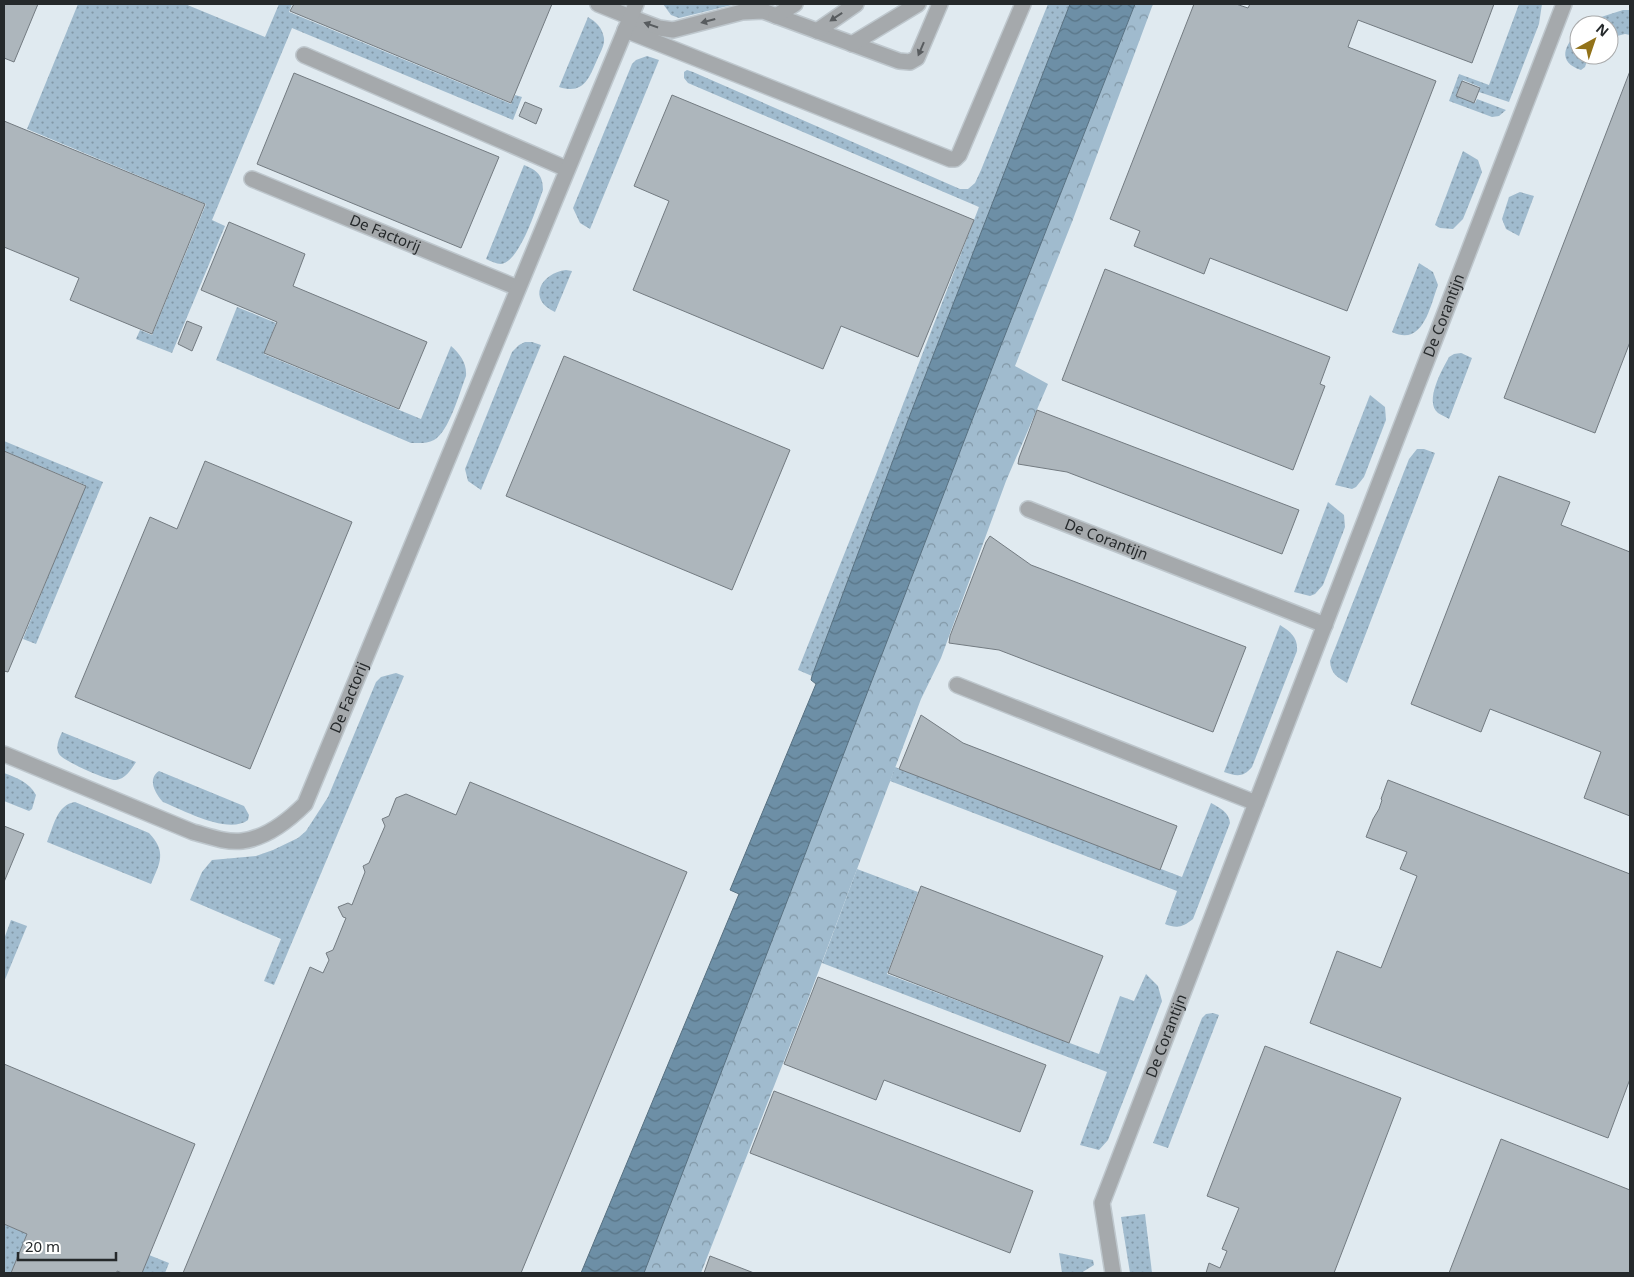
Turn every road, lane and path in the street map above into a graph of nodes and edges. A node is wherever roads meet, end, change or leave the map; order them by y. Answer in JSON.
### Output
{"nodes":[{"id":1,"x":598,"y":4,"type":"edge"},
{"id":2,"x":795,"y":4,"type":"edge"},
{"id":3,"x":856,"y":4,"type":"edge"},
{"id":4,"x":918,"y":4,"type":"edge"},
{"id":5,"x":940,"y":4,"type":"edge"},
{"id":6,"x":1023,"y":4,"type":"edge"},
{"id":7,"x":1564,"y":4,"type":"edge"},
{"id":8,"x":744,"y":8,"type":"edge"},
{"id":9,"x":776,"y":16,"type":"junction"},
{"id":10,"x":630,"y":17,"type":"edge"},
{"id":11,"x":816,"y":31,"type":"junction"},
{"id":12,"x":852,"y":44,"type":"junction"},
{"id":13,"x":304,"y":55,"type":"dead end"},
{"id":14,"x":567,"y":169,"type":"junction"},
{"id":15,"x":252,"y":179,"type":"dead end"},
{"id":16,"x":518,"y":288,"type":"junction"},
{"id":17,"x":1028,"y":509,"type":"dead end"},
{"id":18,"x":1325,"y":625,"type":"junction"},
{"id":19,"x":957,"y":684,"type":"dead end"},
{"id":20,"x":4,"y":754,"type":"edge"},
{"id":21,"x":1256,"y":803,"type":"junction"},
{"id":22,"x":1113,"y":1273,"type":"edge"}],
"edges":[{"from":1,"to":10,"type":"street"},
{"from":2,"to":9,"type":"street"},
{"from":3,"to":11,"type":"street","one_way":true},
{"from":4,"to":12,"type":"street"},
{"from":5,"to":12,"type":"street","one_way":true},
{"from":6,"to":10,"type":"street"},
{"from":7,"to":18,"type":"street","name":"De Corantijn"},
{"from":8,"to":9,"type":"street"},
{"from":8,"to":10,"type":"street","one_way":true},
{"from":9,"to":11,"type":"street"},
{"from":10,"to":14,"type":"street","name":"De Factorij"},
{"from":11,"to":12,"type":"street"},
{"from":13,"to":14,"type":"street"},
{"from":14,"to":16,"type":"street","name":"De Factorij"},
{"from":15,"to":16,"type":"street","name":"De Factorij"},
{"from":16,"to":20,"type":"street","name":"De Factorij"},
{"from":17,"to":18,"type":"street","name":"De Corantijn"},
{"from":18,"to":21,"type":"street","name":"De Corantijn"},
{"from":19,"to":21,"type":"street"},
{"from":21,"to":22,"type":"street","name":"De Corantijn"}]}
